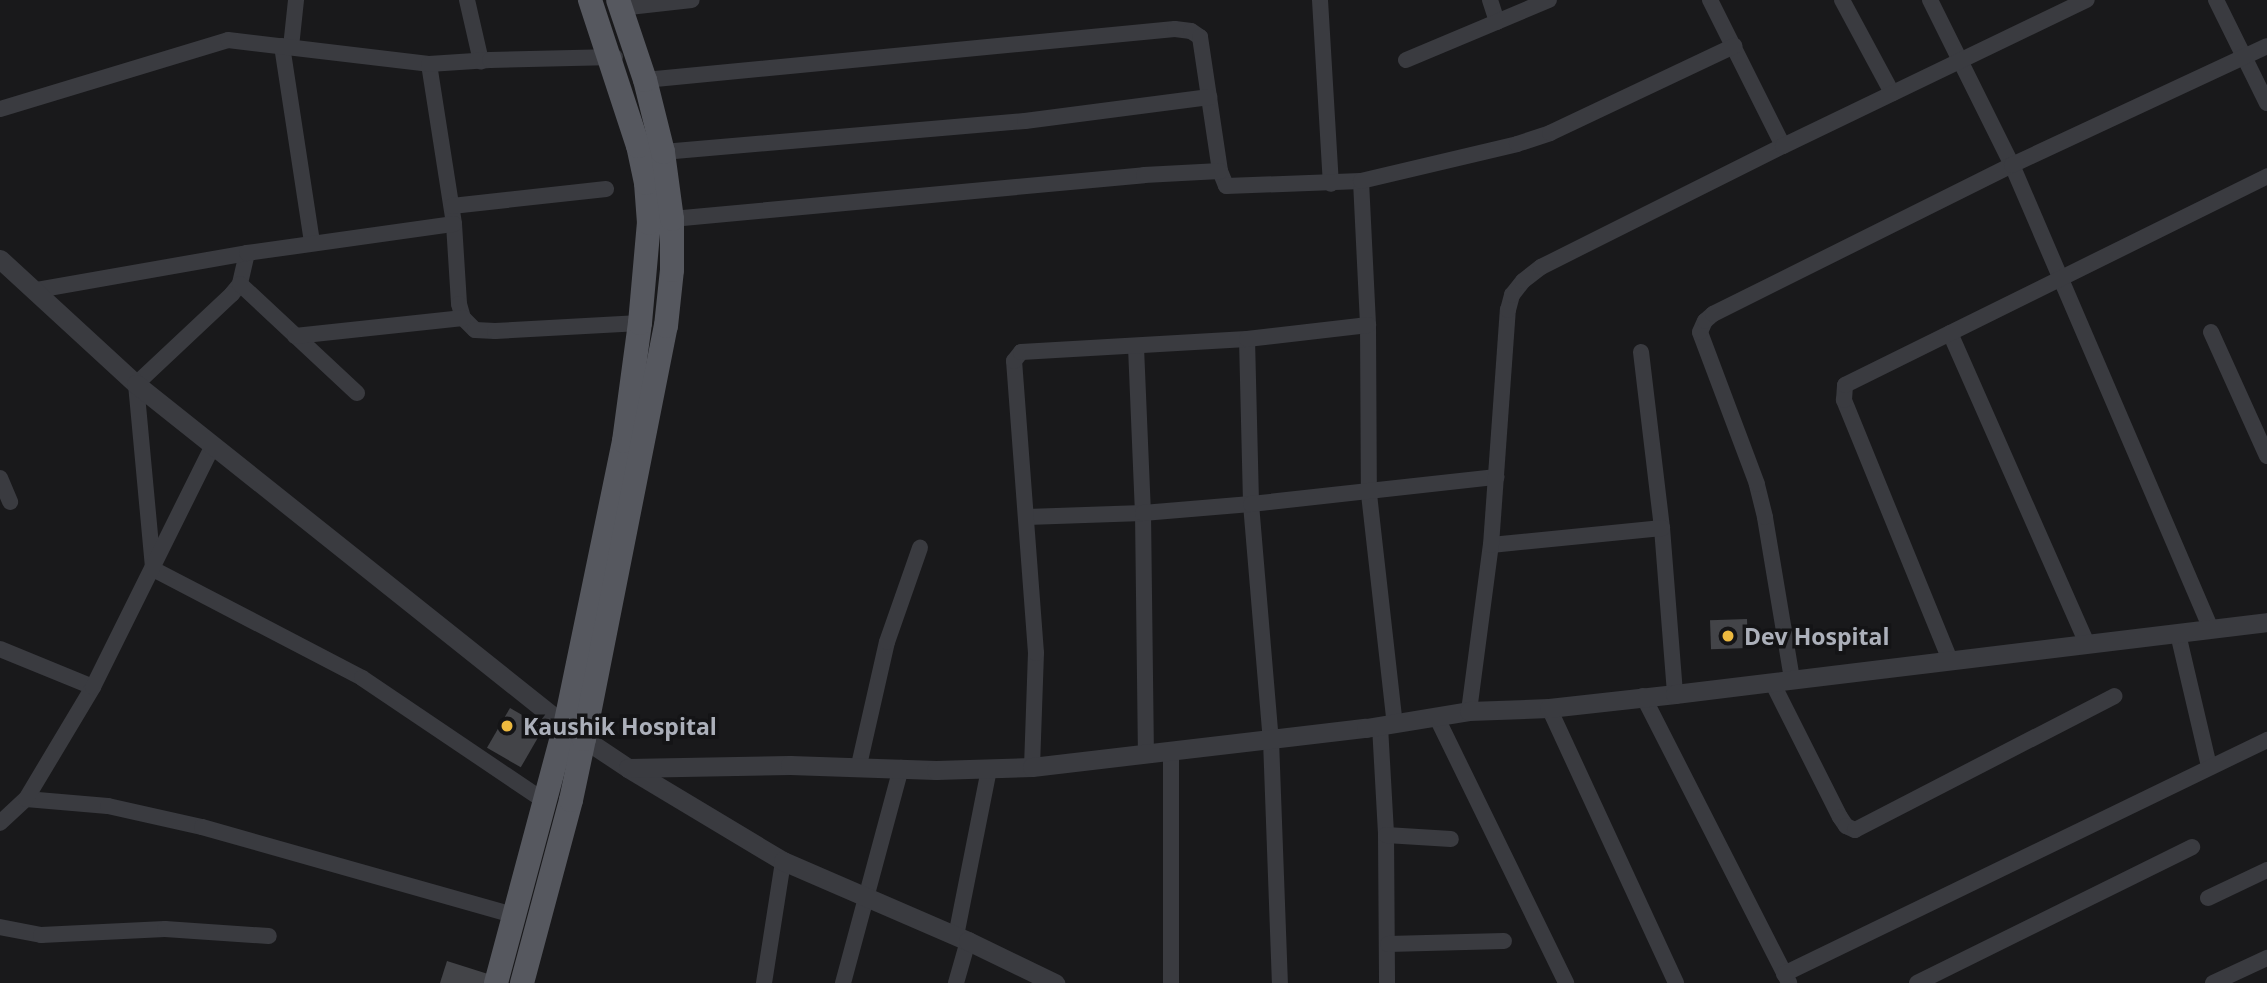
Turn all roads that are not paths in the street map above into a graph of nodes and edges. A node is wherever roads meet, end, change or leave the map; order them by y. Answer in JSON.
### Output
{"nodes":[{"id":1,"x":296,"y":0,"type":"edge"},
{"id":2,"x":467,"y":0,"type":"edge"},
{"id":3,"x":590,"y":0,"type":"edge"},
{"id":4,"x":692,"y":0,"type":"edge"},
{"id":5,"x":1320,"y":0,"type":"edge"},
{"id":6,"x":1490,"y":0,"type":"edge"},
{"id":7,"x":1549,"y":0,"type":"edge"},
{"id":8,"x":1710,"y":0,"type":"edge"},
{"id":9,"x":1842,"y":0,"type":"edge"},
{"id":10,"x":1930,"y":0,"type":"edge"},
{"id":11,"x":2216,"y":0,"type":"edge"},
{"id":12,"x":2077,"y":2,"type":"edge"},
{"id":13,"x":619,"y":4,"type":"edge"},
{"id":14,"x":1497,"y":22,"type":"junction"},
{"id":15,"x":1734,"y":46,"type":"junction"},
{"id":16,"x":2267,"y":46,"type":"edge"},
{"id":17,"x":286,"y":47,"type":"junction"},
{"id":18,"x":637,"y":56,"type":"junction"},
{"id":19,"x":2245,"y":57,"type":"junction"},
{"id":20,"x":609,"y":58,"type":"junction"},
{"id":21,"x":1959,"y":59,"type":"junction"},
{"id":22,"x":1406,"y":60,"type":"dead end"},
{"id":23,"x":481,"y":61,"type":"junction"},
{"id":24,"x":429,"y":64,"type":"junction"},
{"id":25,"x":645,"y":80,"type":"junction"},
{"id":26,"x":1892,"y":93,"type":"junction"},
{"id":27,"x":1209,"y":97,"type":"junction"},
{"id":28,"x":2267,"y":103,"type":"edge"},
{"id":29,"x":0,"y":109,"type":"edge"},
{"id":30,"x":1783,"y":146,"type":"junction"},
{"id":31,"x":663,"y":152,"type":"junction"},
{"id":32,"x":2012,"y":165,"type":"junction"},
{"id":33,"x":1220,"y":171,"type":"junction"},
{"id":34,"x":2267,"y":176,"type":"edge"},
{"id":35,"x":1361,"y":181,"type":"junction"},
{"id":36,"x":1331,"y":184,"type":"junction"},
{"id":37,"x":606,"y":189,"type":"dead end"},
{"id":38,"x":452,"y":206,"type":"junction"},
{"id":39,"x":672,"y":219,"type":"junction"},
{"id":40,"x":454,"y":224,"type":"junction"},
{"id":41,"x":312,"y":243,"type":"junction"},
{"id":42,"x":247,"y":253,"type":"junction"},
{"id":43,"x":0,"y":259,"type":"edge"},
{"id":44,"x":2060,"y":278,"type":"junction"},
{"id":45,"x":240,"y":284,"type":"junction"},
{"id":46,"x":37,"y":290,"type":"junction"},
{"id":47,"x":463,"y":318,"type":"junction"},
{"id":48,"x":640,"y":323,"type":"junction"},
{"id":49,"x":1368,"y":325,"type":"junction"},
{"id":50,"x":2211,"y":331,"type":"dead end"},
{"id":51,"x":1950,"y":333,"type":"junction"},
{"id":52,"x":295,"y":336,"type":"junction"},
{"id":53,"x":1247,"y":339,"type":"junction"},
{"id":54,"x":1136,"y":347,"type":"junction"},
{"id":55,"x":1641,"y":352,"type":"dead end"},
{"id":56,"x":136,"y":384,"type":"junction"},
{"id":57,"x":357,"y":393,"type":"dead end"},
{"id":58,"x":212,"y":447,"type":"junction"},
{"id":59,"x":2267,"y":456,"type":"edge"},
{"id":60,"x":1497,"y":477,"type":"junction"},
{"id":61,"x":0,"y":478,"type":"edge"},
{"id":62,"x":1369,"y":494,"type":"junction"},
{"id":63,"x":10,"y":502,"type":"dead end"},
{"id":64,"x":1251,"y":504,"type":"junction"},
{"id":65,"x":1143,"y":513,"type":"junction"},
{"id":66,"x":1027,"y":517,"type":"junction"},
{"id":67,"x":1662,"y":527,"type":"junction"},
{"id":68,"x":1491,"y":545,"type":"junction"},
{"id":69,"x":920,"y":548,"type":"dead end"},
{"id":70,"x":153,"y":569,"type":"junction"},
{"id":71,"x":2267,"y":622,"type":"edge"},
{"id":72,"x":2211,"y":629,"type":"junction"},
{"id":73,"x":2178,"y":634,"type":"junction"},
{"id":74,"x":2086,"y":642,"type":"junction"},
{"id":75,"x":0,"y":649,"type":"edge"},
{"id":76,"x":1950,"y":660,"type":"junction"},
{"id":77,"x":1782,"y":680,"type":"junction"},
{"id":78,"x":93,"y":687,"type":"junction"},
{"id":79,"x":1675,"y":694,"type":"junction"},
{"id":80,"x":1643,"y":695,"type":"junction"},
{"id":81,"x":2115,"y":696,"type":"dead end"},
{"id":82,"x":1549,"y":708,"type":"junction"},
{"id":83,"x":1469,"y":712,"type":"junction"},
{"id":84,"x":1436,"y":716,"type":"junction"},
{"id":85,"x":1387,"y":724,"type":"junction"},
{"id":86,"x":574,"y":732,"type":"junction"},
{"id":87,"x":1270,"y":740,"type":"junction"},
{"id":88,"x":2267,"y":740,"type":"edge"},
{"id":89,"x":1171,"y":750,"type":"junction"},
{"id":90,"x":1146,"y":752,"type":"junction"},
{"id":91,"x":859,"y":765,"type":"junction"},
{"id":92,"x":2209,"y":766,"type":"junction"},
{"id":93,"x":1032,"y":767,"type":"junction"},
{"id":94,"x":628,"y":768,"type":"junction"},
{"id":95,"x":901,"y":768,"type":"junction"},
{"id":96,"x":989,"y":769,"type":"junction"},
{"id":97,"x":26,"y":799,"type":"junction"},
{"id":98,"x":543,"y":800,"type":"junction"},
{"id":99,"x":0,"y":823,"type":"edge"},
{"id":100,"x":1386,"y":835,"type":"junction"},
{"id":101,"x":1451,"y":839,"type":"dead end"},
{"id":102,"x":2192,"y":847,"type":"dead end"},
{"id":103,"x":783,"y":861,"type":"junction"},
{"id":104,"x":2267,"y":870,"type":"edge"},
{"id":105,"x":864,"y":897,"type":"junction"},
{"id":106,"x":2208,"y":898,"type":"dead end"},
{"id":107,"x":516,"y":916,"type":"junction"},
{"id":108,"x":0,"y":927,"type":"edge"},
{"id":109,"x":269,"y":936,"type":"dead end"},
{"id":110,"x":962,"y":938,"type":"junction"},
{"id":111,"x":1504,"y":942,"type":"dead end"},
{"id":112,"x":1388,"y":944,"type":"junction"},
{"id":113,"x":2267,"y":958,"type":"edge"},
{"id":114,"x":1035,"y":979,"type":"edge"},
{"id":115,"x":1786,"y":979,"type":"edge"},
{"id":116,"x":2216,"y":982,"type":"edge"},
{"id":117,"x":496,"y":983,"type":"edge"},
{"id":118,"x":522,"y":983,"type":"edge"},
{"id":119,"x":764,"y":983,"type":"edge"},
{"id":120,"x":843,"y":983,"type":"edge"},
{"id":121,"x":956,"y":983,"type":"edge"},
{"id":122,"x":1055,"y":983,"type":"edge"},
{"id":123,"x":1171,"y":983,"type":"edge"},
{"id":124,"x":1280,"y":983,"type":"edge"},
{"id":125,"x":1387,"y":983,"type":"edge"},
{"id":126,"x":1566,"y":983,"type":"edge"},
{"id":127,"x":1676,"y":983,"type":"edge"},
{"id":128,"x":1917,"y":983,"type":"edge"}],
"edges":[{"from":1,"to":17,"type":"street"},
{"from":2,"to":23,"type":"street"},
{"from":3,"to":20,"type":"main road"},
{"from":4,"to":13,"type":"street"},
{"from":5,"to":36,"type":"street"},
{"from":6,"to":14,"type":"street"},
{"from":7,"to":14,"type":"street"},
{"from":8,"to":15,"type":"street"},
{"from":9,"to":26,"type":"street"},
{"from":10,"to":21,"type":"street"},
{"from":11,"to":19,"type":"street"},
{"from":12,"to":21,"type":"street"},
{"from":13,"to":18,"type":"main road"},
{"from":14,"to":22,"type":"street"},
{"from":15,"to":30,"type":"street"},
{"from":15,"to":35,"type":"street"},
{"from":16,"to":19,"type":"street"},
{"from":17,"to":24,"type":"street"},
{"from":17,"to":29,"type":"street"},
{"from":17,"to":41,"type":"street"},
{"from":18,"to":20,"type":"street"},
{"from":18,"to":25,"type":"main road"},
{"from":19,"to":28,"type":"street"},
{"from":19,"to":32,"type":"street"},
{"from":20,"to":23,"type":"street"},
{"from":20,"to":48,"type":"main road"},
{"from":21,"to":26,"type":"street"},
{"from":21,"to":32,"type":"street"},
{"from":23,"to":24,"type":"street"},
{"from":24,"to":38,"type":"street"},
{"from":25,"to":27,"type":"street"},
{"from":25,"to":31,"type":"main road"},
{"from":26,"to":30,"type":"street"},
{"from":27,"to":31,"type":"street"},
{"from":27,"to":33,"type":"street"},
{"from":30,"to":60,"type":"street"},
{"from":31,"to":39,"type":"main road"},
{"from":32,"to":44,"type":"street"},
{"from":32,"to":77,"type":"street"},
{"from":33,"to":36,"type":"street"},
{"from":33,"to":39,"type":"street"},
{"from":34,"to":44,"type":"street"},
{"from":35,"to":36,"type":"street"},
{"from":35,"to":49,"type":"street"},
{"from":37,"to":38,"type":"street"},
{"from":38,"to":40,"type":"street"},
{"from":39,"to":86,"type":"main road"},
{"from":40,"to":41,"type":"street"},
{"from":40,"to":47,"type":"street"},
{"from":41,"to":42,"type":"street"},
{"from":42,"to":45,"type":"street"},
{"from":42,"to":46,"type":"street"},
{"from":43,"to":46,"type":"street"},
{"from":44,"to":51,"type":"street"},
{"from":44,"to":72,"type":"street"},
{"from":45,"to":52,"type":"street"},
{"from":45,"to":56,"type":"street"},
{"from":46,"to":56,"type":"street"},
{"from":47,"to":48,"type":"street"},
{"from":47,"to":52,"type":"street"},
{"from":48,"to":86,"type":"main road"},
{"from":49,"to":53,"type":"street"},
{"from":49,"to":62,"type":"street"},
{"from":50,"to":59,"type":"street"},
{"from":51,"to":74,"type":"street"},
{"from":51,"to":76,"type":"street"},
{"from":52,"to":57,"type":"street"},
{"from":53,"to":54,"type":"street"},
{"from":53,"to":64,"type":"street"},
{"from":54,"to":65,"type":"street"},
{"from":54,"to":66,"type":"street"},
{"from":55,"to":67,"type":"street"},
{"from":56,"to":58,"type":"street"},
{"from":56,"to":70,"type":"street"},
{"from":58,"to":70,"type":"street"},
{"from":58,"to":86,"type":"street"},
{"from":60,"to":62,"type":"street"},
{"from":60,"to":68,"type":"street"},
{"from":61,"to":63,"type":"street"},
{"from":62,"to":64,"type":"street"},
{"from":62,"to":85,"type":"street"},
{"from":64,"to":65,"type":"street"},
{"from":64,"to":87,"type":"street"},
{"from":65,"to":66,"type":"street"},
{"from":65,"to":90,"type":"street"},
{"from":66,"to":93,"type":"street"},
{"from":67,"to":68,"type":"street"},
{"from":67,"to":79,"type":"street"},
{"from":68,"to":83,"type":"street"},
{"from":69,"to":91,"type":"street"},
{"from":70,"to":78,"type":"street"},
{"from":70,"to":98,"type":"street"},
{"from":71,"to":72,"type":"street"},
{"from":72,"to":73,"type":"street"},
{"from":73,"to":74,"type":"street"},
{"from":73,"to":92,"type":"street"},
{"from":74,"to":76,"type":"street"},
{"from":75,"to":78,"type":"street"},
{"from":76,"to":77,"type":"street"},
{"from":77,"to":79,"type":"street"},
{"from":77,"to":81,"type":"street"},
{"from":78,"to":97,"type":"street"},
{"from":79,"to":80,"type":"street"},
{"from":80,"to":82,"type":"street"},
{"from":80,"to":115,"type":"street"},
{"from":82,"to":83,"type":"street"},
{"from":82,"to":127,"type":"street"},
{"from":83,"to":84,"type":"street"},
{"from":84,"to":85,"type":"street"},
{"from":84,"to":126,"type":"street"},
{"from":85,"to":87,"type":"street"},
{"from":85,"to":100,"type":"street"},
{"from":86,"to":94,"type":"street"},
{"from":86,"to":98,"type":"main road"},
{"from":86,"to":118,"type":"main road"},
{"from":87,"to":89,"type":"street"},
{"from":87,"to":124,"type":"street"},
{"from":88,"to":92,"type":"street"},
{"from":89,"to":90,"type":"street"},
{"from":89,"to":123,"type":"street"},
{"from":90,"to":93,"type":"street"},
{"from":91,"to":94,"type":"street"},
{"from":91,"to":95,"type":"street"},
{"from":92,"to":115,"type":"street"},
{"from":93,"to":96,"type":"street"},
{"from":94,"to":103,"type":"street"},
{"from":95,"to":96,"type":"street"},
{"from":95,"to":105,"type":"street"},
{"from":96,"to":110,"type":"street"},
{"from":97,"to":99,"type":"street"},
{"from":97,"to":107,"type":"street"},
{"from":98,"to":107,"type":"main road"},
{"from":100,"to":101,"type":"street"},
{"from":100,"to":112,"type":"street"},
{"from":102,"to":128,"type":"street"},
{"from":103,"to":105,"type":"street"},
{"from":103,"to":119,"type":"street"},
{"from":104,"to":106,"type":"street"},
{"from":105,"to":110,"type":"street"},
{"from":105,"to":120,"type":"street"},
{"from":107,"to":117,"type":"main road"},
{"from":108,"to":109,"type":"street"},
{"from":110,"to":114,"type":"street"},
{"from":110,"to":121,"type":"street"},
{"from":111,"to":112,"type":"street"},
{"from":112,"to":125,"type":"street"},
{"from":113,"to":116,"type":"street"},
{"from":114,"to":122,"type":"street"}]}
